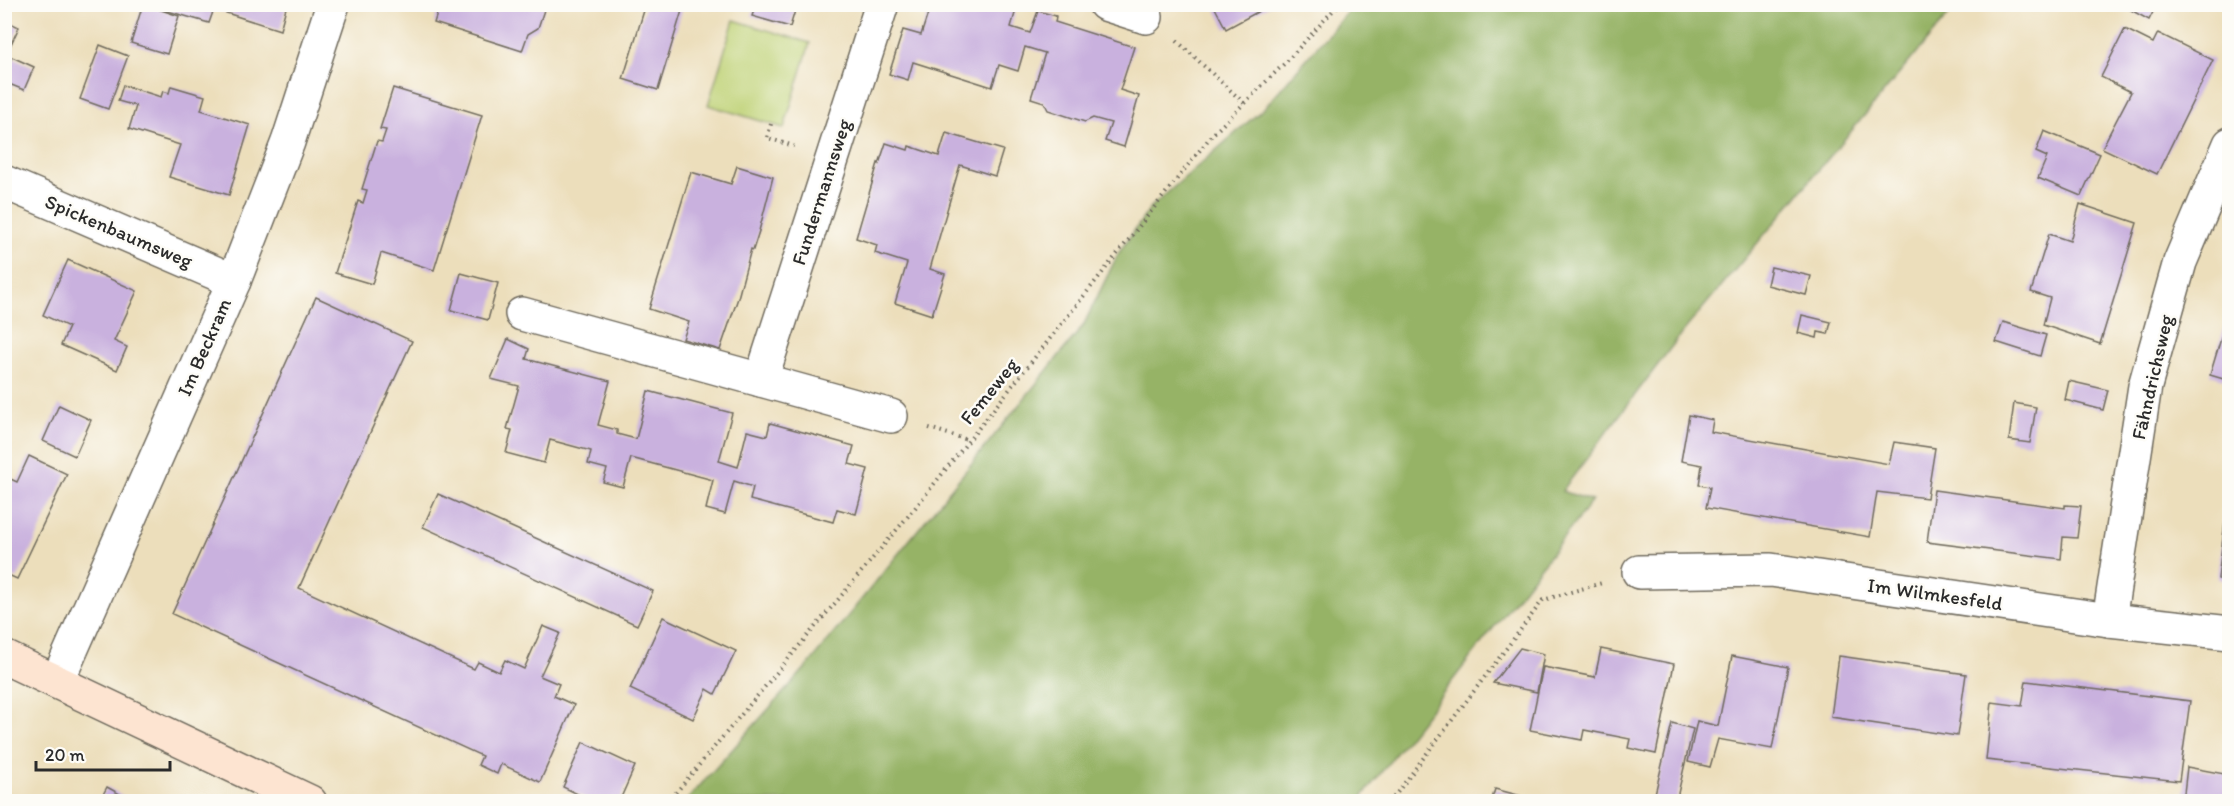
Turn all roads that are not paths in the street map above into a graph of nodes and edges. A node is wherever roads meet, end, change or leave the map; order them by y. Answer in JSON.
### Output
{"nodes":[{"id":1,"x":333,"y":4,"type":"edge"},
{"id":2,"x":882,"y":4,"type":"edge"},
{"id":3,"x":1105,"y":4,"type":"edge"},
{"id":4,"x":1146,"y":17,"type":"road end"},
{"id":5,"x":2229,"y":144,"type":"edge"},
{"id":6,"x":4,"y":182,"type":"edge"},
{"id":7,"x":234,"y":281,"type":"junction"},
{"id":8,"x":522,"y":314,"type":"dead end"},
{"id":9,"x":761,"y":380,"type":"junction"},
{"id":10,"x":891,"y":416,"type":"dead end"},
{"id":11,"x":1639,"y":572,"type":"road end"},
{"id":12,"x":2109,"y":620,"type":"junction"},
{"id":13,"x":2229,"y":633,"type":"edge"},
{"id":14,"x":4,"y":657,"type":"edge"},
{"id":15,"x":57,"y":682,"type":"junction"},
{"id":16,"x":310,"y":801,"type":"edge"}],
"edges":[{"from":1,"to":7,"type":"street","name":"Im Beckram"},
{"from":2,"to":9,"type":"street","name":"Fundermannsweg"},
{"from":3,"to":4,"type":"street"},
{"from":5,"to":12,"type":"street","name":"Fähndrichsweg"},
{"from":6,"to":7,"type":"street","name":"Spickenbaumsweg"},
{"from":7,"to":15,"type":"street","name":"Im Beckram"},
{"from":8,"to":9,"type":"street"},
{"from":9,"to":10,"type":"street"},
{"from":11,"to":12,"type":"street","name":"Im Wilmkesfeld"},
{"from":12,"to":13,"type":"street","name":"Im Wilmkesfeld"},
{"from":14,"to":15,"type":"main road"},
{"from":15,"to":16,"type":"main road"}]}
